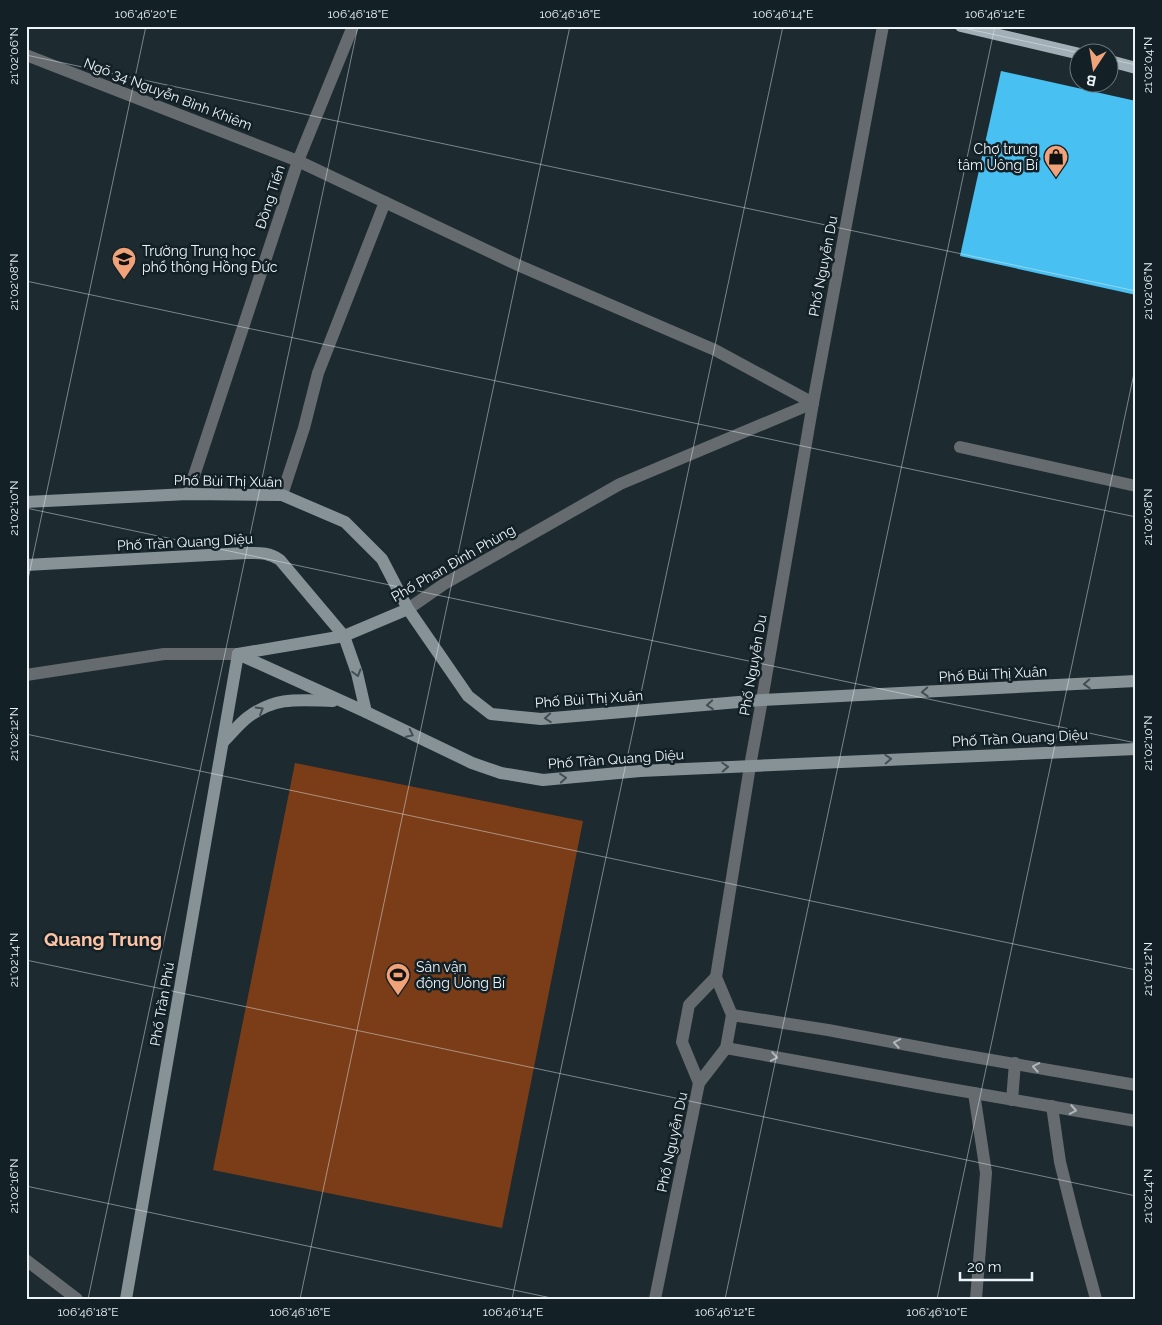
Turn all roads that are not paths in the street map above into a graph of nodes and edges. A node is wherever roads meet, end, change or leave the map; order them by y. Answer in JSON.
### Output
{"nodes":[{"id":1,"x":353,"y":26,"type":"edge"},
{"id":2,"x":883,"y":26,"type":"edge"},
{"id":3,"x":961,"y":26,"type":"edge"},
{"id":4,"x":1070,"y":52,"type":"edge"},
{"id":5,"x":26,"y":55,"type":"edge"},
{"id":6,"x":1120,"y":64,"type":"edge"},
{"id":7,"x":1136,"y":68,"type":"edge"},
{"id":8,"x":298,"y":162,"type":"junction"},
{"id":9,"x":385,"y":202,"type":"junction"},
{"id":10,"x":813,"y":403,"type":"junction"},
{"id":11,"x":960,"y":448,"type":"dead end"},
{"id":12,"x":1136,"y":486,"type":"edge"},
{"id":13,"x":188,"y":494,"type":"junction"},
{"id":14,"x":282,"y":495,"type":"junction"},
{"id":15,"x":26,"y":502,"type":"edge"},
{"id":16,"x":26,"y":565,"type":"edge"},
{"id":17,"x":408,"y":609,"type":"junction"},
{"id":18,"x":344,"y":636,"type":"junction"},
{"id":19,"x":238,"y":654,"type":"junction"},
{"id":20,"x":26,"y":674,"type":"edge"},
{"id":21,"x":1136,"y":681,"type":"edge"},
{"id":22,"x":762,"y":700,"type":"junction"},
{"id":23,"x":340,"y":701,"type":"junction"},
{"id":24,"x":366,"y":712,"type":"junction"},
{"id":25,"x":223,"y":742,"type":"junction"},
{"id":26,"x":1136,"y":749,"type":"edge"},
{"id":27,"x":750,"y":766,"type":"junction"},
{"id":28,"x":716,"y":978,"type":"junction"},
{"id":29,"x":732,"y":1015,"type":"junction"},
{"id":30,"x":726,"y":1048,"type":"junction"},
{"id":31,"x":1016,"y":1064,"type":"junction"},
{"id":32,"x":699,"y":1083,"type":"junction"},
{"id":33,"x":1136,"y":1085,"type":"edge"},
{"id":34,"x":974,"y":1093,"type":"junction"},
{"id":35,"x":1012,"y":1100,"type":"junction"},
{"id":36,"x":1052,"y":1106,"type":"junction"},
{"id":37,"x":1136,"y":1121,"type":"edge"},
{"id":38,"x":26,"y":1260,"type":"edge"},
{"id":39,"x":77,"y":1299,"type":"edge"},
{"id":40,"x":126,"y":1299,"type":"edge"},
{"id":41,"x":655,"y":1299,"type":"edge"},
{"id":42,"x":976,"y":1299,"type":"edge"},
{"id":43,"x":1096,"y":1299,"type":"edge"}],
"edges":[{"from":1,"to":8,"type":"street","name":"Đồng Tiến"},
{"from":2,"to":10,"type":"street","name":"Phố Nguyễn Du"},
{"from":3,"to":4,"type":"main road"},
{"from":5,"to":8,"type":"street","name":"Ngõ 34 Nguyễn Bỉnh Khiêm"},
{"from":6,"to":7,"type":"main road"},
{"from":8,"to":9,"type":"street","name":"Ngõ 34 Nguyễn Bỉnh Khiêm"},
{"from":8,"to":13,"type":"street","name":"Đồng Tiến"},
{"from":9,"to":10,"type":"street","name":"Ngõ 34 Nguyễn Bỉnh Khiêm"},
{"from":9,"to":14,"type":"street"},
{"from":10,"to":17,"type":"street","name":"Phố Phan Đình Phùng"},
{"from":10,"to":22,"type":"street","name":"Phố Nguyễn Du"},
{"from":11,"to":12,"type":"street"},
{"from":13,"to":14,"type":"main road","name":"Phố Bùi Thị Xuân"},
{"from":13,"to":15,"type":"main road","name":"Phố Bùi Thị Xuân"},
{"from":14,"to":17,"type":"main road","name":"Phố Bùi Thị Xuân"},
{"from":16,"to":18,"type":"main road","name":"Phố Trần Quang Diệu"},
{"from":17,"to":18,"type":"main road","name":"Phố Phan Đình Phùng"},
{"from":22,"to":17,"type":"main road","name":"Phố Bùi Thị Xuân","one_way":true},
{"from":18,"to":19,"type":"main road","name":"Phố Phan Đình Phùng"},
{"from":18,"to":24,"type":"main road","name":"Phố Trần Quang Diệu","one_way":true},
{"from":19,"to":20,"type":"street","name":"Phố Phan Đình Phùng"},
{"from":19,"to":23,"type":"main road"},
{"from":19,"to":25,"type":"main road","name":"Phố Trần Phú"},
{"from":21,"to":22,"type":"main road","name":"Phố Bùi Thị Xuân","one_way":true},
{"from":22,"to":27,"type":"street","name":"Phố Nguyễn Du"},
{"from":23,"to":24,"type":"main road"},
{"from":25,"to":23,"type":"main road","one_way":true},
{"from":24,"to":27,"type":"main road","name":"Phố Trần Quang Diệu","one_way":true},
{"from":25,"to":40,"type":"main road","name":"Phố Trần Phú"},
{"from":27,"to":26,"type":"main road","name":"Phố Trần Quang Diệu","one_way":true},
{"from":27,"to":28,"type":"street","name":"Phố Nguyễn Du"},
{"from":28,"to":29,"type":"street"},
{"from":28,"to":32,"type":"street"},
{"from":29,"to":30,"type":"street","name":"Phố Nguyễn Du"},
{"from":31,"to":29,"type":"street","one_way":true},
{"from":30,"to":32,"type":"street","name":"Phố Nguyễn Du"},
{"from":30,"to":34,"type":"street","one_way":true},
{"from":33,"to":31,"type":"street","one_way":true},
{"from":31,"to":35,"type":"street"},
{"from":32,"to":41,"type":"street","name":"Phố Nguyễn Du"},
{"from":34,"to":35,"type":"street"},
{"from":34,"to":42,"type":"street"},
{"from":35,"to":36,"type":"street"},
{"from":36,"to":37,"type":"street","one_way":true},
{"from":36,"to":43,"type":"street"},
{"from":38,"to":39,"type":"street"}]}
